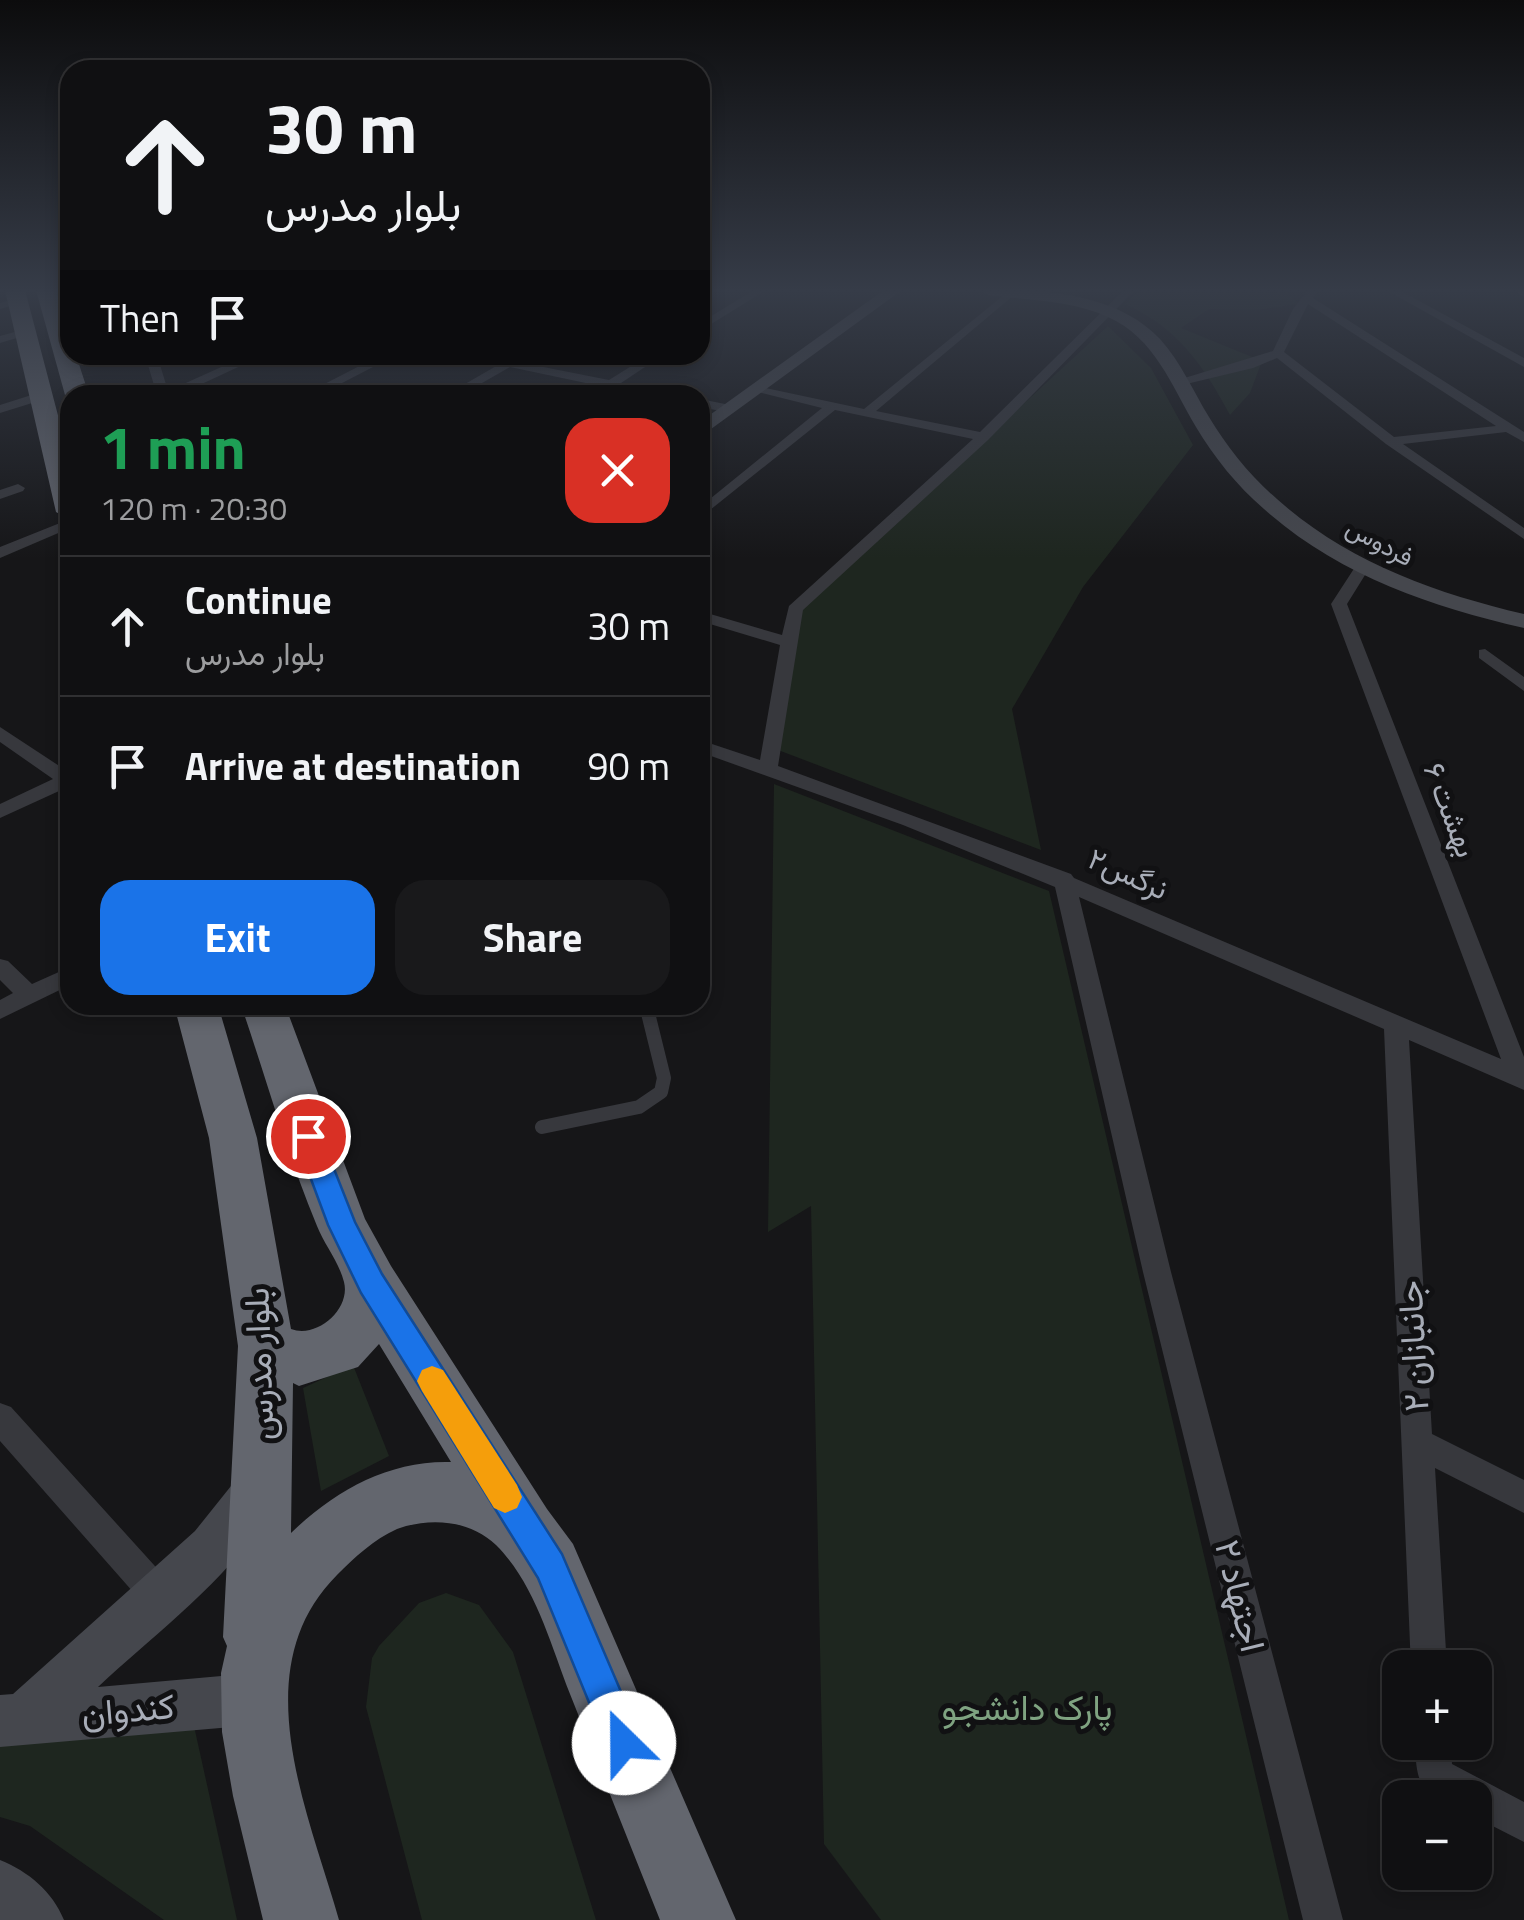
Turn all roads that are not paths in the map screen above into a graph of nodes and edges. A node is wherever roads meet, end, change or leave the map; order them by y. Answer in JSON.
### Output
{"nodes":[{"id":1,"x":37,"y":380,"type":"edge"},
{"id":2,"x":588,"y":380,"type":"edge"},
{"id":3,"x":617,"y":380,"type":"edge"},
{"id":4,"x":770,"y":380,"type":"edge"},
{"id":5,"x":907,"y":380,"type":"edge"},
{"id":6,"x":1038,"y":380,"type":"edge"},
{"id":7,"x":1180,"y":380,"type":"edge"},
{"id":8,"x":1195,"y":380,"type":"edge"},
{"id":9,"x":1312,"y":380,"type":"edge"},
{"id":10,"x":1436,"y":380,"type":"edge"},
{"id":11,"x":1182,"y":383,"type":"junction"},
{"id":12,"x":610,"y":384,"type":"junction"},
{"id":13,"x":615,"y":385,"type":"edge"},
{"id":14,"x":756,"y":390,"type":"junction"},
{"id":15,"x":41,"y":396,"type":"junction"},
{"id":16,"x":710,"y":404,"type":"edge"},
{"id":17,"x":832,"y":406,"type":"junction"},
{"id":18,"x":0,"y":409,"type":"edge"},
{"id":19,"x":731,"y":409,"type":"junction"},
{"id":20,"x":866,"y":414,"type":"junction"},
{"id":21,"x":710,"y":424,"type":"edge"},
{"id":22,"x":1524,"y":427,"type":"edge"},
{"id":23,"x":1508,"y":428,"type":"junction"},
{"id":24,"x":982,"y":437,"type":"junction"},
{"id":25,"x":1524,"y":438,"type":"edge"},
{"id":26,"x":1391,"y":441,"type":"junction"},
{"id":27,"x":60,"y":472,"type":"edge"},
{"id":28,"x":18,"y":488,"type":"dead end"},
{"id":29,"x":0,"y":495,"type":"edge"},
{"id":30,"x":710,"y":506,"type":"edge"},
{"id":31,"x":60,"y":527,"type":"edge"},
{"id":32,"x":1524,"y":535,"type":"edge"},
{"id":33,"x":0,"y":553,"type":"edge"},
{"id":34,"x":1362,"y":567,"type":"junction"},
{"id":35,"x":710,"y":619,"type":"edge"},
{"id":36,"x":1524,"y":621,"type":"edge"},
{"id":37,"x":791,"y":643,"type":"junction"},
{"id":38,"x":1485,"y":654,"type":"dead end"},
{"id":39,"x":1524,"y":686,"type":"edge"},
{"id":40,"x":0,"y":733,"type":"edge"},
{"id":41,"x":710,"y":749,"type":"edge"},
{"id":42,"x":768,"y":768,"type":"junction"},
{"id":43,"x":60,"y":774,"type":"edge"},
{"id":44,"x":60,"y":784,"type":"edge"},
{"id":45,"x":0,"y":812,"type":"edge"},
{"id":46,"x":1064,"y":879,"type":"junction"},
{"id":47,"x":0,"y":968,"type":"edge"},
{"id":48,"x":60,"y":980,"type":"edge"},
{"id":49,"x":30,"y":994,"type":"junction"},
{"id":50,"x":0,"y":1010,"type":"edge"},
{"id":51,"x":199,"y":1015,"type":"edge"},
{"id":52,"x":268,"y":1015,"type":"edge"},
{"id":53,"x":648,"y":1015,"type":"edge"},
{"id":54,"x":1396,"y":1024,"type":"junction"},
{"id":55,"x":1522,"y":1079,"type":"edge"},
{"id":56,"x":542,"y":1126,"type":"dead end"},
{"id":57,"x":372,"y":1284,"type":"junction"},
{"id":58,"x":266,"y":1346,"type":"junction"},
{"id":59,"x":0,"y":1418,"type":"edge"},
{"id":60,"x":1418,"y":1443,"type":"junction"},
{"id":61,"x":261,"y":1485,"type":"junction"},
{"id":62,"x":1524,"y":1497,"type":"edge"},
{"id":63,"x":524,"y":1526,"type":"junction"},
{"id":64,"x":162,"y":1598,"type":"junction"},
{"id":65,"x":1428,"y":1650,"type":"edge"},
{"id":66,"x":255,"y":1684,"type":"junction"},
{"id":67,"x":12,"y":1720,"type":"edge"},
{"id":68,"x":1436,"y":1760,"type":"edge"},
{"id":69,"x":1524,"y":1823,"type":"edge"},
{"id":70,"x":0,"y":1888,"type":"edge"},
{"id":71,"x":35,"y":1920,"type":"edge"},
{"id":72,"x":300,"y":1920,"type":"edge"},
{"id":73,"x":698,"y":1920,"type":"edge"},
{"id":74,"x":1324,"y":1920,"type":"edge"}],
"edges":[{"from":1,"to":15,"type":"highway"},
{"from":2,"to":12,"type":"street"},
{"from":3,"to":12,"type":"street"},
{"from":4,"to":14,"type":"street"},
{"from":5,"to":20,"type":"street"},
{"from":6,"to":24,"type":"street"},
{"from":7,"to":11,"type":"street","name":"فردوس"},
{"from":8,"to":11,"type":"street"},
{"from":9,"to":26,"type":"street"},
{"from":10,"to":23,"type":"street"},
{"from":11,"to":34,"type":"street","name":"فردوس"},
{"from":12,"to":13,"type":"street"},
{"from":14,"to":17,"type":"street"},
{"from":14,"to":19,"type":"street"},
{"from":15,"to":18,"type":"street"},
{"from":15,"to":27,"type":"highway"},
{"from":16,"to":19,"type":"street"},
{"from":17,"to":20,"type":"street"},
{"from":17,"to":30,"type":"street"},
{"from":19,"to":21,"type":"street"},
{"from":20,"to":24,"type":"street"},
{"from":22,"to":23,"type":"street"},
{"from":23,"to":25,"type":"street"},
{"from":23,"to":26,"type":"street"},
{"from":24,"to":37,"type":"street"},
{"from":26,"to":32,"type":"street"},
{"from":28,"to":29,"type":"street"},
{"from":31,"to":33,"type":"street"},
{"from":34,"to":36,"type":"street","name":"فردوس"},
{"from":34,"to":55,"type":"street","name":"بهشت ۶"},
{"from":35,"to":37,"type":"street"},
{"from":37,"to":42,"type":"street"},
{"from":38,"to":39,"type":"street"},
{"from":40,"to":43,"type":"street"},
{"from":41,"to":42,"type":"street","name":"نرگس۲"},
{"from":42,"to":46,"type":"street","name":"نرگس۲"},
{"from":44,"to":45,"type":"street"},
{"from":46,"to":54,"type":"street","name":"نرگس۲"},
{"from":46,"to":74,"type":"street","name":"اجتهاد ۲"},
{"from":47,"to":49,"type":"street"},
{"from":48,"to":49,"type":"street"},
{"from":49,"to":50,"type":"street"},
{"from":51,"to":58,"type":"highway","name":"بلوار مدرس"},
{"from":52,"to":57,"type":"highway"},
{"from":53,"to":56,"type":"lane"},
{"from":54,"to":55,"type":"street","name":"نرگس۲"},
{"from":54,"to":60,"type":"street","name":"جانبازان ۲"},
{"from":57,"to":58,"type":"highway"},
{"from":57,"to":63,"type":"highway"},
{"from":58,"to":61,"type":"highway","name":"بلوار مدرس"},
{"from":59,"to":64,"type":"street"},
{"from":60,"to":62,"type":"street"},
{"from":60,"to":65,"type":"street","name":"جانبازان ۲"},
{"from":61,"to":64,"type":"street"},
{"from":61,"to":66,"type":"highway","name":"بلوار مدرس"},
{"from":63,"to":66,"type":"highway"},
{"from":63,"to":73,"type":"highway"},
{"from":64,"to":67,"type":"street"},
{"from":66,"to":67,"type":"street","name":"کندوان"},
{"from":66,"to":72,"type":"highway"},
{"from":68,"to":69,"type":"street"},
{"from":70,"to":71,"type":"street"}]}
